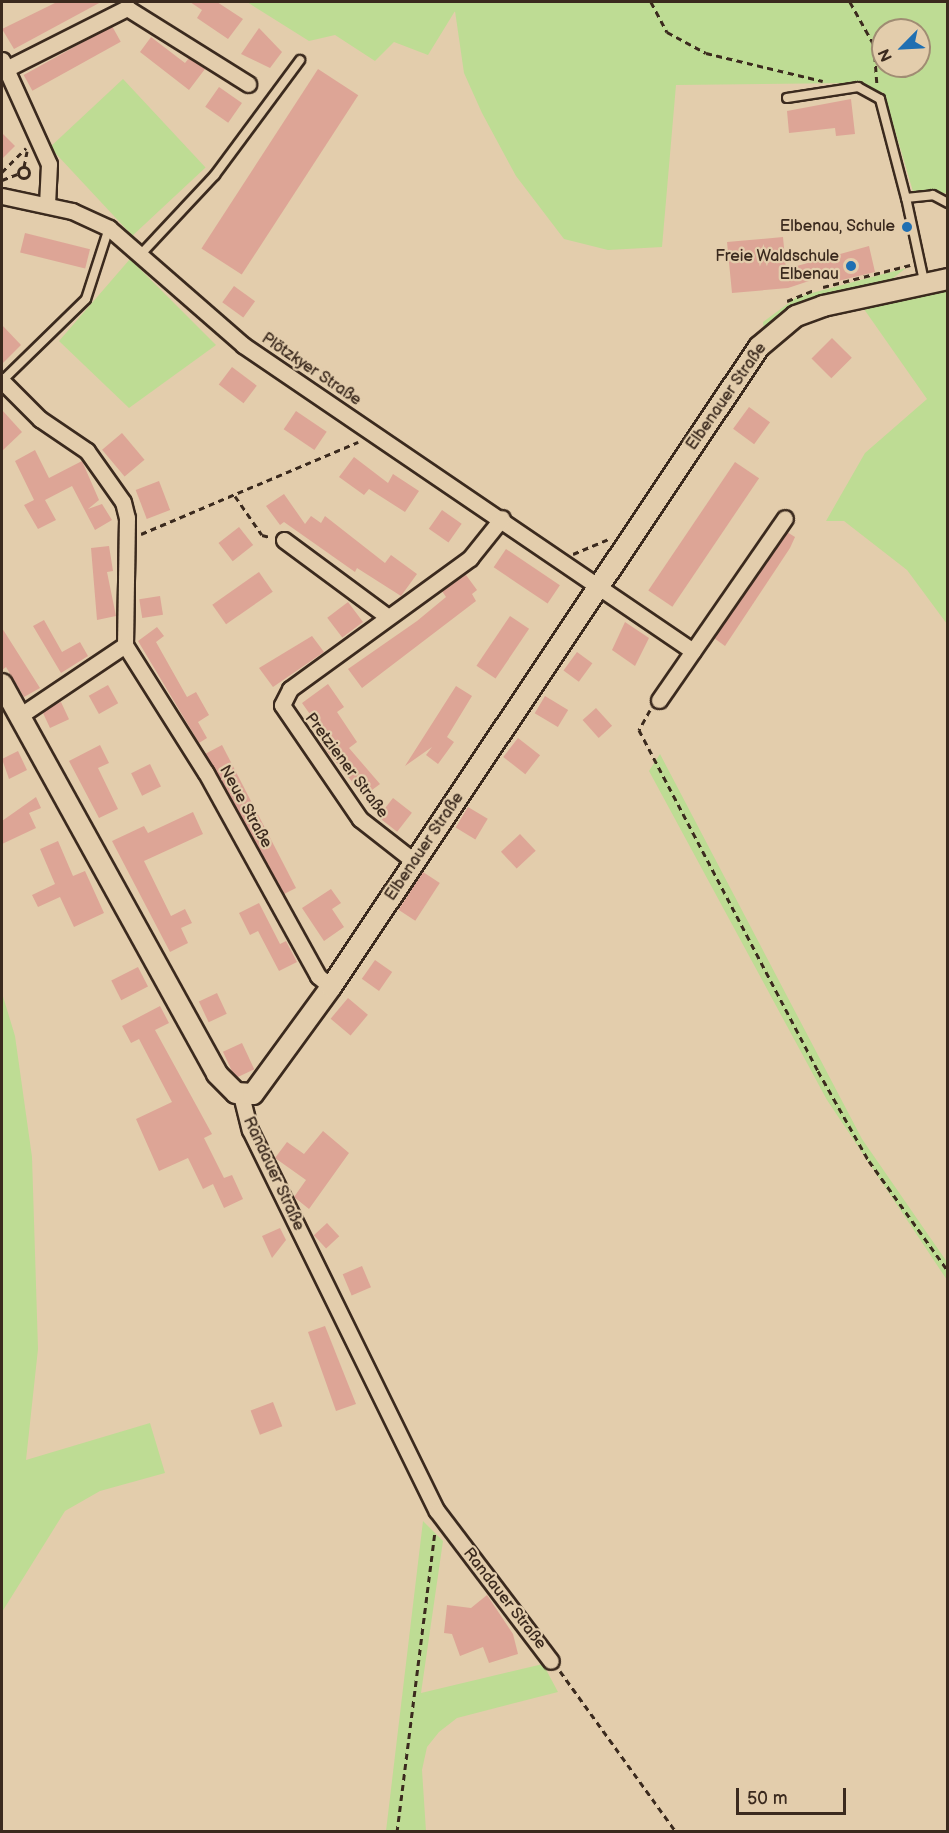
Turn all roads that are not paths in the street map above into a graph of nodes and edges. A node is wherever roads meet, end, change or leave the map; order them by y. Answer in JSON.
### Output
{"nodes":[{"id":1,"x":300,"y":60,"type":"dead end"},
{"id":2,"x":4,"y":65,"type":"edge"},
{"id":3,"x":248,"y":84,"type":"dead end"},
{"id":4,"x":787,"y":98,"type":"dead end"},
{"id":5,"x":2,"y":196,"type":"edge"},
{"id":6,"x":906,"y":198,"type":"junction"},
{"id":7,"x":948,"y":203,"type":"edge"},
{"id":8,"x":47,"y":205,"type":"junction"},
{"id":9,"x":109,"y":228,"type":"junction"},
{"id":10,"x":141,"y":254,"type":"junction"},
{"id":11,"x":948,"y":279,"type":"edge"},
{"id":12,"x":924,"y":281,"type":"junction"},
{"id":13,"x":2,"y":381,"type":"edge"},
{"id":14,"x":502,"y":518,"type":"junction"},
{"id":15,"x":785,"y":518,"type":"dead end"},
{"id":16,"x":284,"y":540,"type":"road end"},
{"id":17,"x":600,"y":586,"type":"junction"},
{"id":18,"x":388,"y":616,"type":"junction"},
{"id":19,"x":125,"y":645,"type":"junction"},
{"id":20,"x":693,"y":651,"type":"junction"},
{"id":21,"x":2,"y":684,"type":"edge"},
{"id":22,"x":659,"y":700,"type":"road end"},
{"id":23,"x":21,"y":715,"type":"junction"},
{"id":24,"x":415,"y":862,"type":"junction"},
{"id":25,"x":332,"y":987,"type":"junction"},
{"id":26,"x":241,"y":1095,"type":"junction"},
{"id":27,"x":551,"y":1661,"type":"road end"}],
"edges":[{"from":1,"to":10,"type":"lane"},
{"from":2,"to":3,"type":"street"},
{"from":2,"to":8,"type":"street"},
{"from":4,"to":6,"type":"lane"},
{"from":5,"to":8,"type":"street","name":"Plötzkyer Straße"},
{"from":6,"to":7,"type":"lane"},
{"from":6,"to":12,"type":"lane"},
{"from":8,"to":9,"type":"street","name":"Plötzkyer Straße"},
{"from":9,"to":10,"type":"street","name":"Plötzkyer Straße"},
{"from":9,"to":13,"type":"lane"},
{"from":10,"to":14,"type":"street","name":"Plötzkyer Straße"},
{"from":11,"to":12,"type":"street","name":"Elbenauer Straße"},
{"from":12,"to":17,"type":"street","name":"Elbenauer Straße"},
{"from":13,"to":19,"type":"street"},
{"from":14,"to":17,"type":"street","name":"Plötzkyer Straße"},
{"from":14,"to":18,"type":"street","name":"Pretziener Straße"},
{"from":15,"to":20,"type":"street"},
{"from":16,"to":18,"type":"street"},
{"from":17,"to":20,"type":"street"},
{"from":17,"to":24,"type":"street","name":"Elbenauer Straße"},
{"from":18,"to":24,"type":"street","name":"Pretziener Straße"},
{"from":19,"to":23,"type":"street"},
{"from":19,"to":25,"type":"street","name":"Neue Straße"},
{"from":20,"to":22,"type":"street"},
{"from":21,"to":23,"type":"street","name":"Randauer Straße"},
{"from":23,"to":26,"type":"street","name":"Randauer Straße"},
{"from":24,"to":25,"type":"street","name":"Elbenauer Straße"},
{"from":25,"to":26,"type":"street","name":"Elbenauer Straße"},
{"from":26,"to":27,"type":"street","name":"Randauer Straße"}]}
